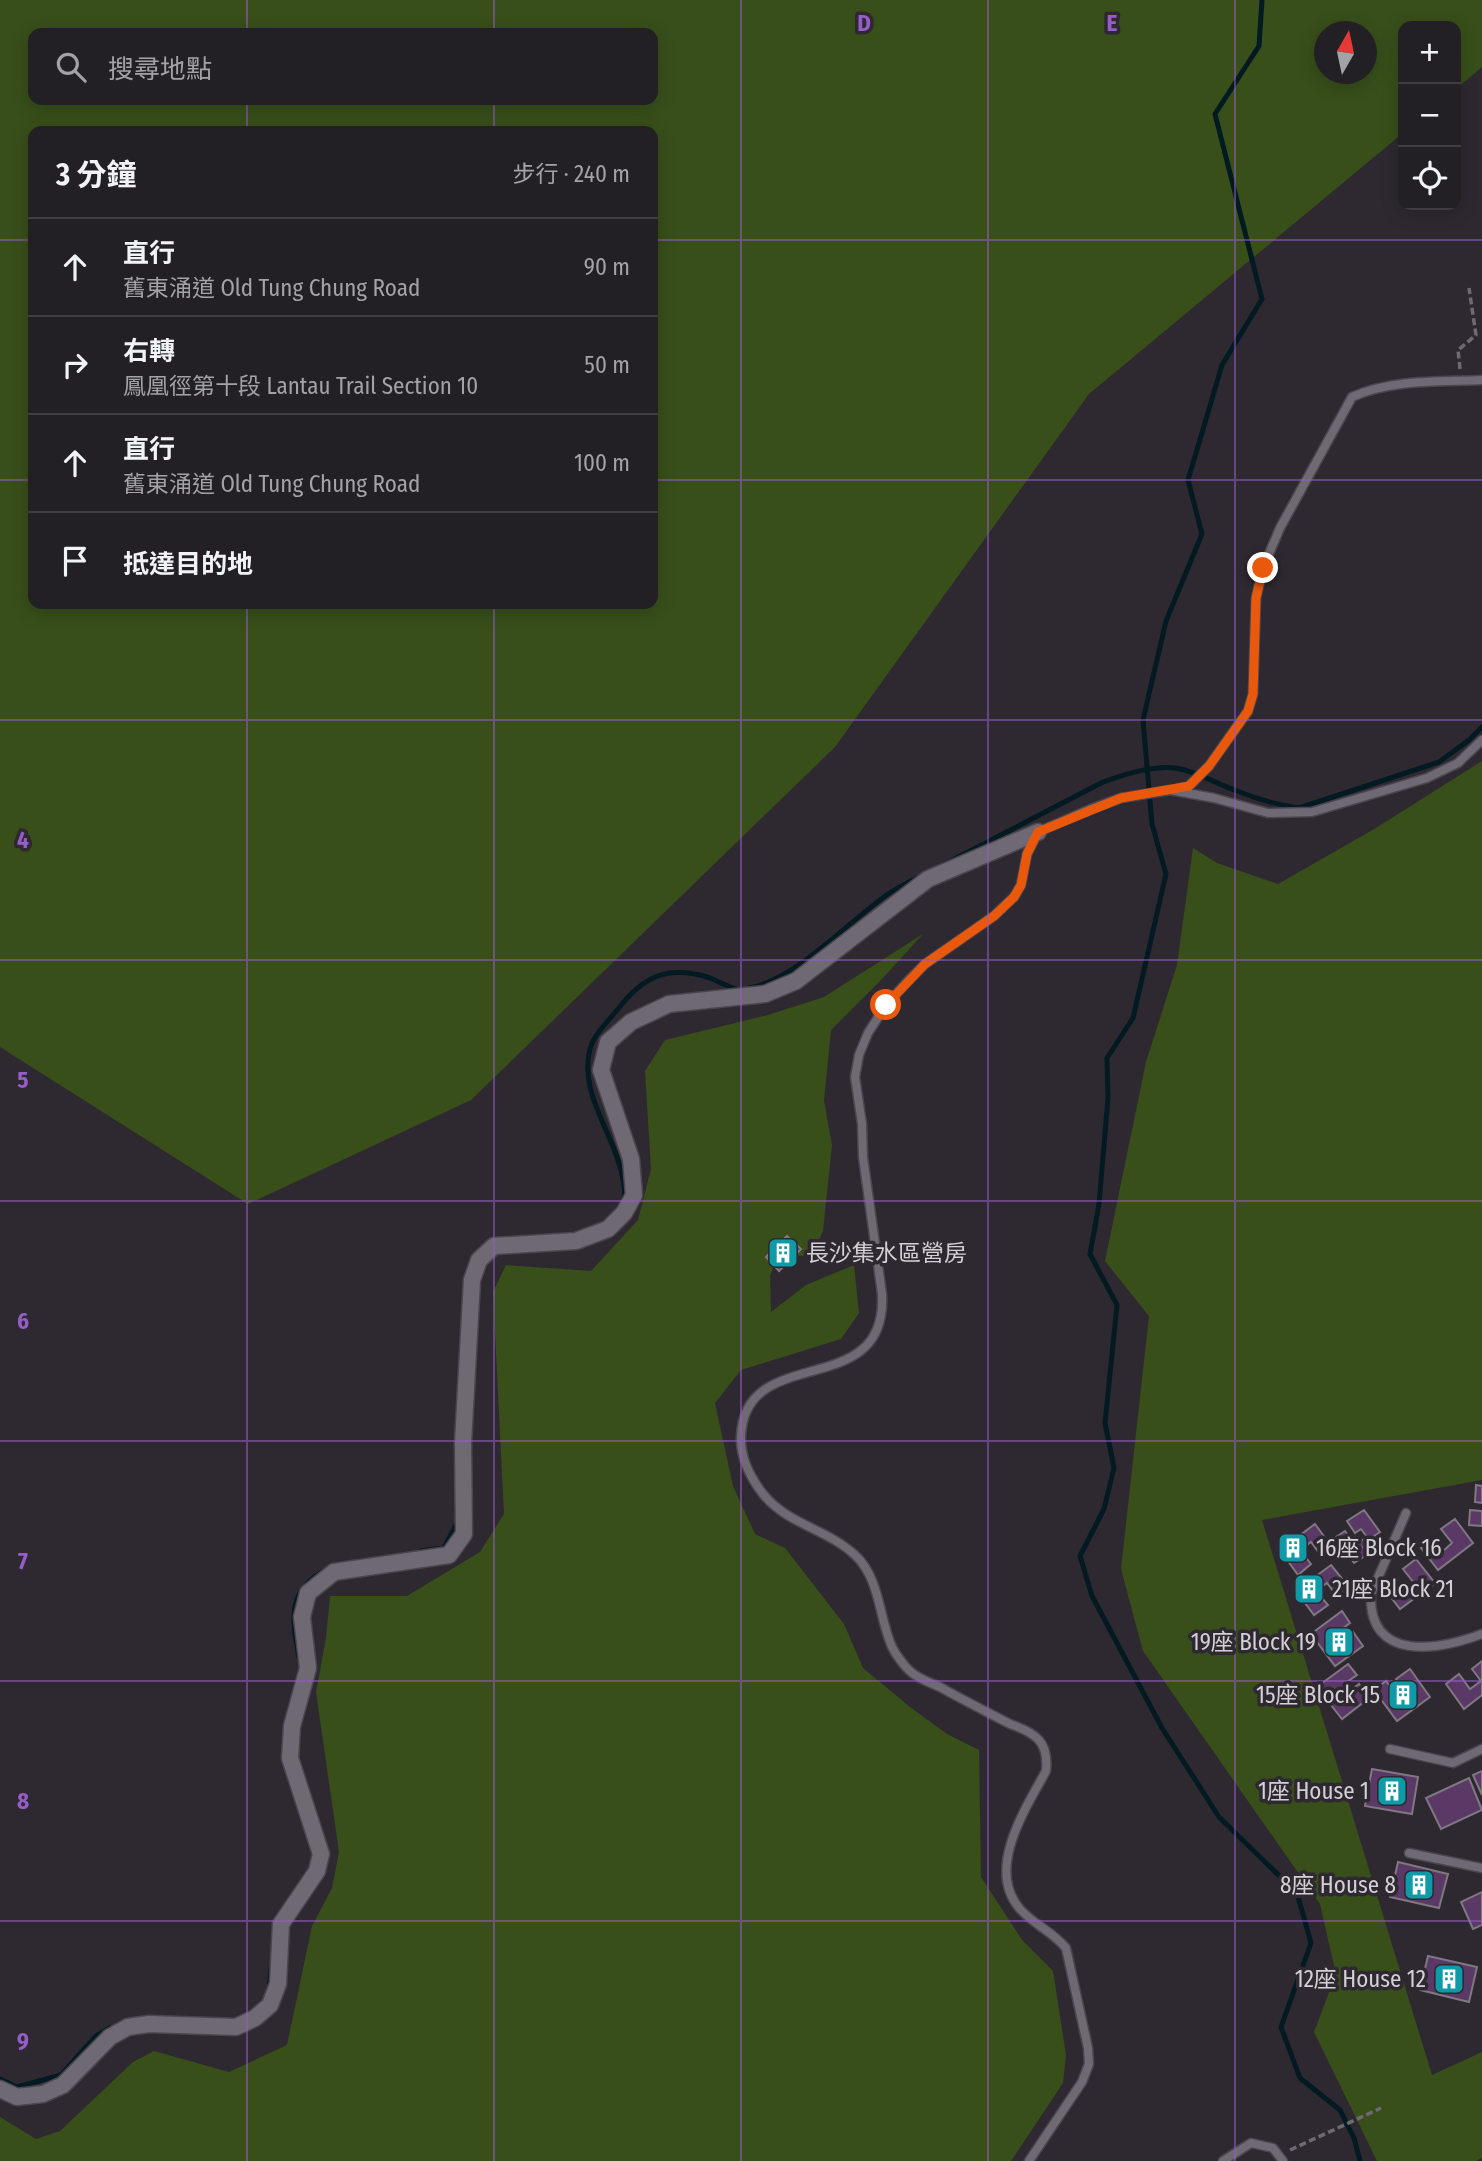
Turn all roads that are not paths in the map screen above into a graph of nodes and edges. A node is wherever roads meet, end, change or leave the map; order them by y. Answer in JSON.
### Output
{"nodes":[{"id":1,"x":1482,"y":380,"type":"edge"},
{"id":2,"x":1482,"y":740,"type":"edge"},
{"id":3,"x":1166,"y":791,"type":"junction"},
{"id":4,"x":1038,"y":832,"type":"junction"},
{"id":5,"x":1406,"y":1513,"type":"dead end"},
{"id":6,"x":1482,"y":1634,"type":"edge"},
{"id":7,"x":1390,"y":1749,"type":"dead end"},
{"id":8,"x":1482,"y":1749,"type":"edge"},
{"id":9,"x":1409,"y":1853,"type":"dead end"},
{"id":10,"x":1482,"y":1868,"type":"edge"},
{"id":11,"x":0,"y":2089,"type":"edge"},
{"id":12,"x":1281,"y":2158,"type":"edge"},
{"id":13,"x":1029,"y":2161,"type":"edge"},
{"id":14,"x":1223,"y":2161,"type":"edge"}],
"edges":[{"from":1,"to":3,"type":"lane"},
{"from":2,"to":3,"type":"lane"},
{"from":3,"to":4,"type":"lane"},
{"from":4,"to":11,"type":"street"},
{"from":4,"to":13,"type":"lane"},
{"from":5,"to":6,"type":"lane"},
{"from":7,"to":8,"type":"lane"},
{"from":9,"to":10,"type":"lane"},
{"from":12,"to":14,"type":"lane"}]}
